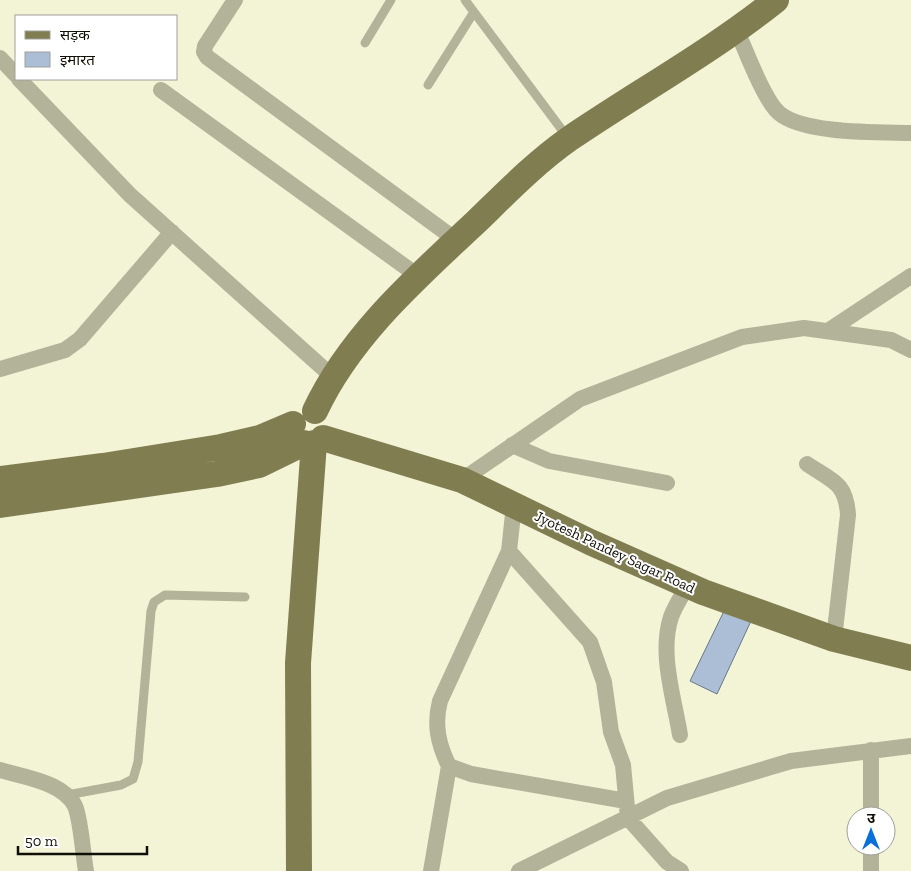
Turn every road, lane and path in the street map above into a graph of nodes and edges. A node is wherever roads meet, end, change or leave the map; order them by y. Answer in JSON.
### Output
{"nodes":[{"id":1,"x":235,"y":0,"type":"edge"},
{"id":2,"x":391,"y":0,"type":"edge"},
{"id":3,"x":465,"y":0,"type":"edge"},
{"id":4,"x":776,"y":0,"type":"edge"},
{"id":5,"x":474,"y":12,"type":"junction"},
{"id":6,"x":737,"y":31,"type":"junction"},
{"id":7,"x":365,"y":43,"type":"dead end"},
{"id":8,"x":0,"y":58,"type":"edge"},
{"id":9,"x":15,"y":74,"type":"edge"},
{"id":10,"x":21,"y":80,"type":"edge"},
{"id":11,"x":428,"y":85,"type":"dead end"},
{"id":12,"x":161,"y":90,"type":"dead end"},
{"id":13,"x":911,"y":132,"type":"edge"},
{"id":14,"x":570,"y":139,"type":"junction"},
{"id":15,"x":172,"y":232,"type":"junction"},
{"id":16,"x":456,"y":240,"type":"junction"},
{"id":17,"x":418,"y":276,"type":"junction"},
{"id":18,"x":911,"y":276,"type":"edge"},
{"id":19,"x":828,"y":331,"type":"junction"},
{"id":20,"x":911,"y":350,"type":"edge"},
{"id":21,"x":0,"y":369,"type":"edge"},
{"id":22,"x":334,"y":378,"type":"junction"},
{"id":23,"x":308,"y":437,"type":"junction"},
{"id":24,"x":512,"y":444,"type":"junction"},
{"id":25,"x":807,"y":464,"type":"dead end"},
{"id":26,"x":0,"y":479,"type":"edge"},
{"id":27,"x":462,"y":480,"type":"junction"},
{"id":28,"x":667,"y":483,"type":"dead end"},
{"id":29,"x":0,"y":505,"type":"edge"},
{"id":30,"x":514,"y":505,"type":"junction"},
{"id":31,"x":509,"y":551,"type":"junction"},
{"id":32,"x":687,"y":586,"type":"junction"},
{"id":33,"x":245,"y":597,"type":"dead end"},
{"id":34,"x":834,"y":639,"type":"junction"},
{"id":35,"x":911,"y":658,"type":"edge"},
{"id":36,"x":680,"y":735,"type":"dead end"},
{"id":37,"x":911,"y":746,"type":"edge"},
{"id":38,"x":871,"y":750,"type":"junction"},
{"id":39,"x":449,"y":766,"type":"junction"},
{"id":40,"x":0,"y":770,"type":"edge"},
{"id":41,"x":67,"y":795,"type":"junction"},
{"id":42,"x":626,"y":801,"type":"junction"},
{"id":43,"x":871,"y":806,"type":"edge"},
{"id":44,"x":628,"y":818,"type":"junction"},
{"id":45,"x":871,"y":856,"type":"edge"},
{"id":46,"x":86,"y":871,"type":"edge"},
{"id":47,"x":299,"y":871,"type":"edge"},
{"id":48,"x":431,"y":871,"type":"edge"},
{"id":49,"x":519,"y":871,"type":"edge"},
{"id":50,"x":681,"y":871,"type":"edge"},
{"id":51,"x":871,"y":871,"type":"edge"}],
"edges":[{"from":1,"to":16,"type":"street"},
{"from":2,"to":7,"type":"lane"},
{"from":3,"to":5,"type":"lane"},
{"from":4,"to":6,"type":"main road"},
{"from":5,"to":11,"type":"lane"},
{"from":5,"to":14,"type":"lane"},
{"from":6,"to":13,"type":"street"},
{"from":6,"to":14,"type":"main road"},
{"from":8,"to":9,"type":"street"},
{"from":10,"to":15,"type":"street"},
{"from":12,"to":17,"type":"street"},
{"from":14,"to":16,"type":"main road"},
{"from":15,"to":21,"type":"street"},
{"from":15,"to":22,"type":"street"},
{"from":16,"to":17,"type":"main road"},
{"from":17,"to":22,"type":"main road"},
{"from":18,"to":19,"type":"street"},
{"from":19,"to":20,"type":"street"},
{"from":19,"to":24,"type":"street"},
{"from":22,"to":23,"type":"main road"},
{"from":23,"to":26,"type":"main road"},
{"from":23,"to":27,"type":"main road","name":"Jyotesh Pandey Sagar Road"},
{"from":23,"to":29,"type":"main road"},
{"from":23,"to":47,"type":"main road"},
{"from":24,"to":27,"type":"street"},
{"from":24,"to":28,"type":"street"},
{"from":25,"to":34,"type":"street"},
{"from":27,"to":30,"type":"main road","name":"Jyotesh Pandey Sagar Road"},
{"from":30,"to":31,"type":"street"},
{"from":30,"to":32,"type":"main road","name":"Jyotesh Pandey Sagar Road"},
{"from":31,"to":39,"type":"street"},
{"from":31,"to":42,"type":"street"},
{"from":32,"to":34,"type":"main road","name":"Jyotesh Pandey Sagar Road"},
{"from":32,"to":36,"type":"street"},
{"from":33,"to":41,"type":"lane"},
{"from":34,"to":35,"type":"main road","name":"Jyotesh Pandey Sagar Road"},
{"from":37,"to":38,"type":"street"},
{"from":38,"to":43,"type":"street"},
{"from":38,"to":44,"type":"street"},
{"from":39,"to":42,"type":"street"},
{"from":39,"to":48,"type":"street"},
{"from":40,"to":41,"type":"street"},
{"from":41,"to":46,"type":"street"},
{"from":42,"to":44,"type":"street"},
{"from":44,"to":49,"type":"street"},
{"from":44,"to":50,"type":"street"},
{"from":45,"to":51,"type":"street"}]}
